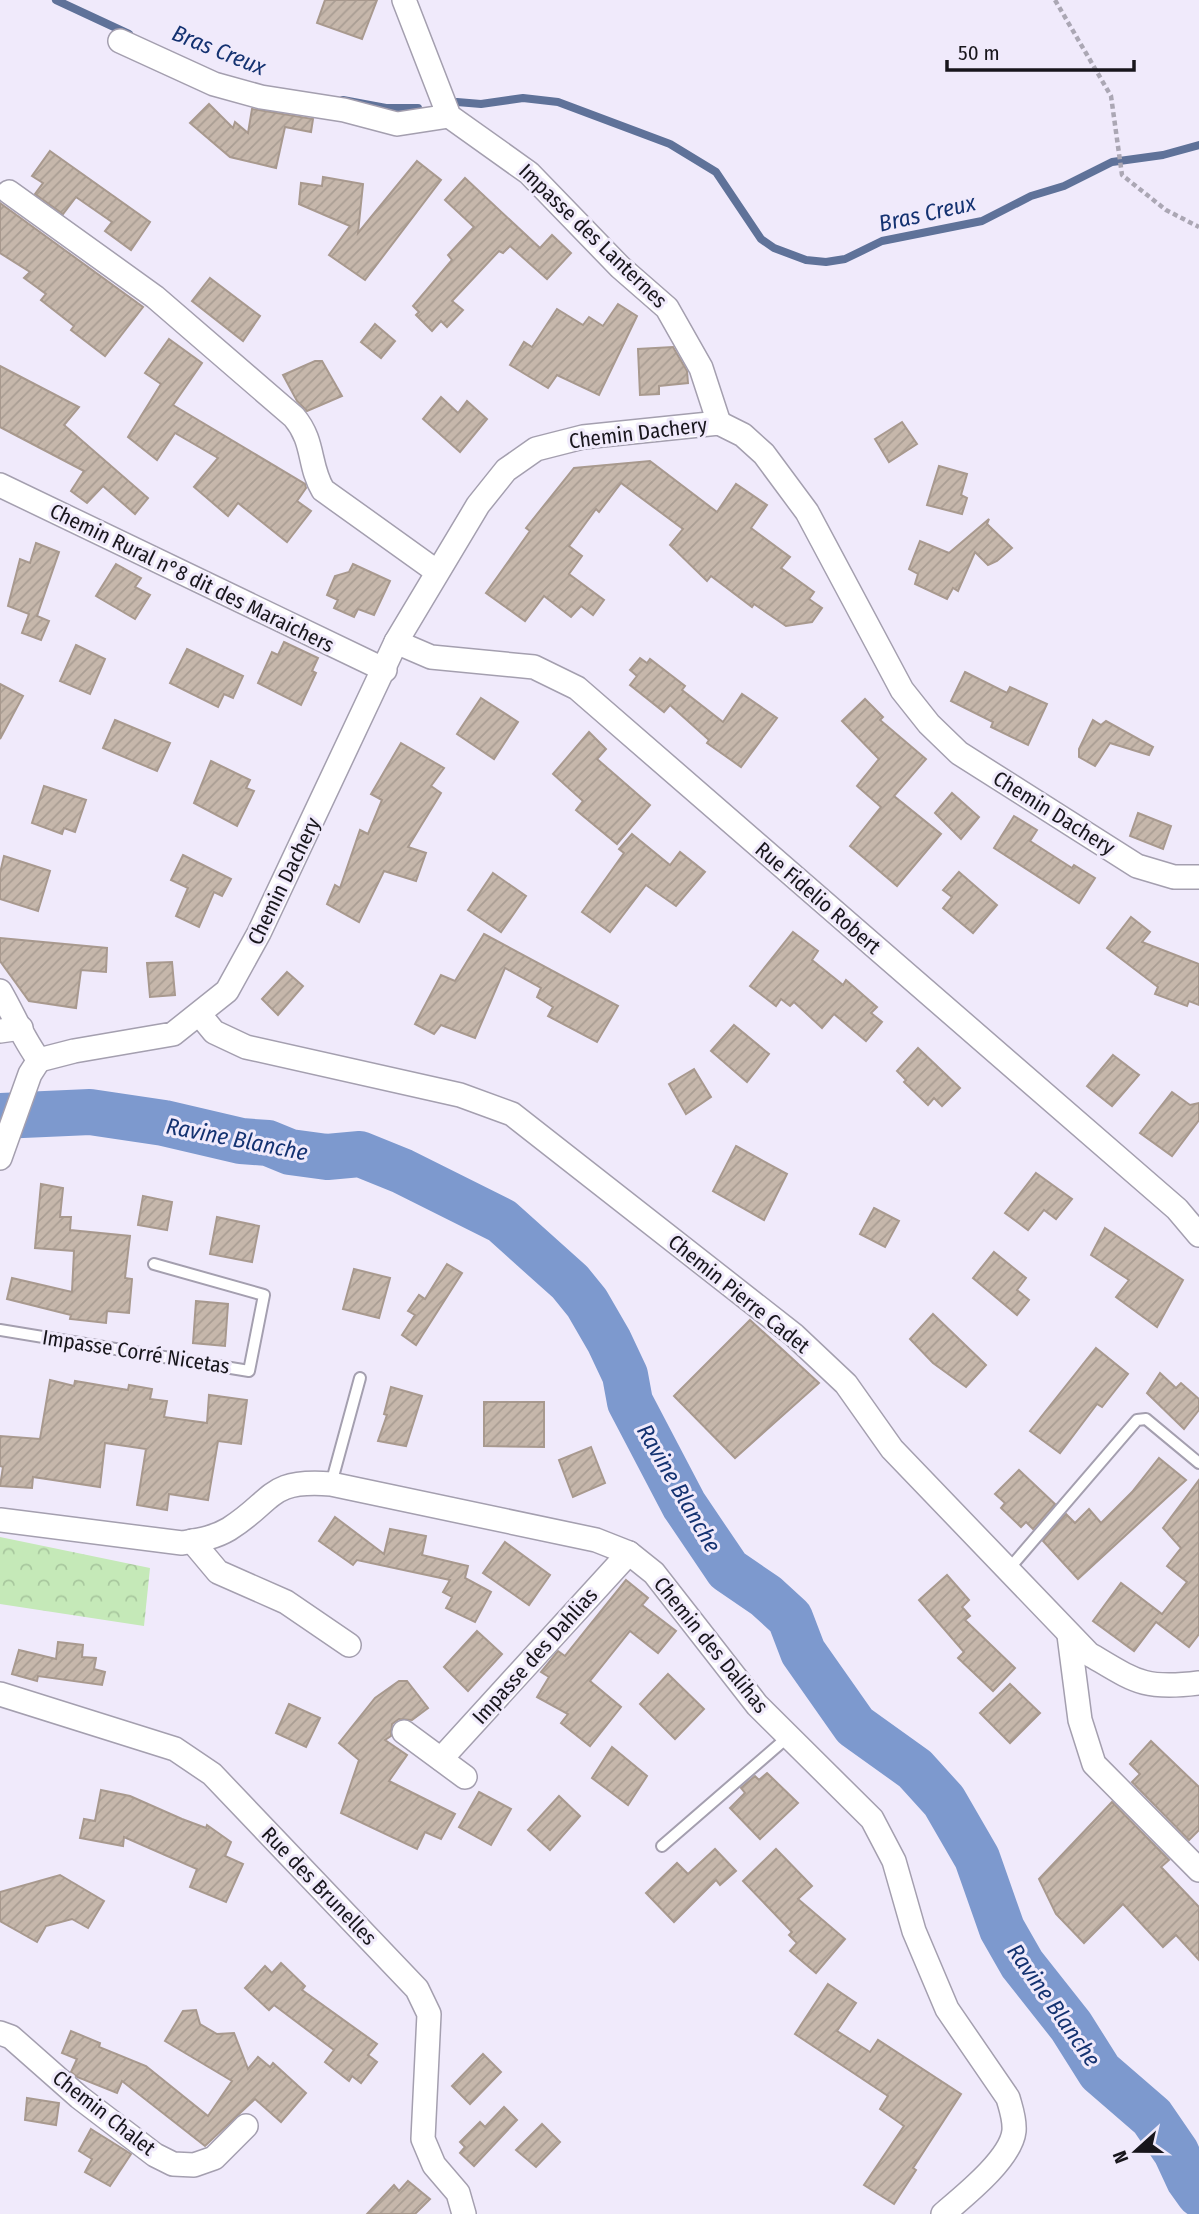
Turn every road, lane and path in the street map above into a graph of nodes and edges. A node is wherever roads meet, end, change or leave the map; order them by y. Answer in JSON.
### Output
{"nodes":[{"id":1,"x":404,"y":0,"type":"edge"},
{"id":2,"x":1055,"y":0,"type":"edge"},
{"id":3,"x":120,"y":41,"type":"dead end"},
{"id":4,"x":449,"y":116,"type":"junction"},
{"id":5,"x":9,"y":192,"type":"dead end"},
{"id":6,"x":1199,"y":227,"type":"edge"},
{"id":7,"x":719,"y":423,"type":"junction"},
{"id":8,"x":0,"y":485,"type":"edge"},
{"id":9,"x":436,"y":571,"type":"junction"},
{"id":10,"x":396,"y":642,"type":"junction"},
{"id":11,"x":385,"y":670,"type":"junction"},
{"id":12,"x":1199,"y":877,"type":"edge"},
{"id":13,"x":0,"y":992,"type":"edge"},
{"id":14,"x":200,"y":1015,"type":"junction"},
{"id":15,"x":11,"y":1030,"type":"edge"},
{"id":16,"x":34,"y":1067,"type":"junction"},
{"id":17,"x":1,"y":1155,"type":"edge"},
{"id":18,"x":1199,"y":1236,"type":"edge"},
{"id":19,"x":154,"y":1265,"type":"dead end"},
{"id":20,"x":0,"y":1329,"type":"edge"},
{"id":21,"x":360,"y":1378,"type":"dead end"},
{"id":22,"x":1199,"y":1463,"type":"edge"},
{"id":23,"x":331,"y":1484,"type":"junction"},
{"id":24,"x":0,"y":1520,"type":"edge"},
{"id":25,"x":192,"y":1541,"type":"junction"},
{"id":26,"x":629,"y":1553,"type":"junction"},
{"id":27,"x":1008,"y":1570,"type":"junction"},
{"id":28,"x":1069,"y":1635,"type":"junction"},
{"id":29,"x":349,"y":1645,"type":"dead end"},
{"id":30,"x":1199,"y":1683,"type":"edge"},
{"id":31,"x":0,"y":1694,"type":"edge"},
{"id":32,"x":404,"y":1732,"type":"dead end"},
{"id":33,"x":789,"y":1736,"type":"junction"},
{"id":34,"x":442,"y":1759,"type":"junction"},
{"id":35,"x":465,"y":1777,"type":"dead end"},
{"id":36,"x":662,"y":1846,"type":"dead end"},
{"id":37,"x":1199,"y":1870,"type":"edge"},
{"id":38,"x":0,"y":2033,"type":"edge"},
{"id":39,"x":246,"y":2126,"type":"dead end"},
{"id":40,"x":461,"y":2213,"type":"edge"},
{"id":41,"x":943,"y":2214,"type":"edge"}],
"edges":[{"from":1,"to":4,"type":"street"},
{"from":2,"to":6,"type":"path"},
{"from":3,"to":4,"type":"street"},
{"from":4,"to":7,"type":"street","name":"Impasse des Lanternes"},
{"from":5,"to":9,"type":"street"},
{"from":7,"to":9,"type":"street","name":"Chemin Dachery"},
{"from":7,"to":12,"type":"street","name":"Chemin Dachery"},
{"from":8,"to":11,"type":"street","name":"Chemin Rural n°8 dit des Maraichers"},
{"from":9,"to":10,"type":"street","name":"Chemin Dachery"},
{"from":10,"to":11,"type":"street","name":"Chemin Dachery"},
{"from":10,"to":18,"type":"street","name":"Rue Fidelio Robert"},
{"from":11,"to":14,"type":"street","name":"Chemin Dachery"},
{"from":13,"to":15,"type":"street"},
{"from":14,"to":16,"type":"street","name":"Chemin Dachery"},
{"from":14,"to":27,"type":"street","name":"Chemin Pierre Cadet"},
{"from":15,"to":16,"type":"street"},
{"from":16,"to":17,"type":"street"},
{"from":19,"to":20,"type":"lane","name":"Impasse Corré Nicetas"},
{"from":21,"to":23,"type":"lane"},
{"from":22,"to":27,"type":"lane"},
{"from":23,"to":25,"type":"street","name":"Chemin des Dalihas"},
{"from":23,"to":26,"type":"street","name":"Chemin des Dalihas"},
{"from":24,"to":25,"type":"street","name":"Chemin des Dalihas"},
{"from":25,"to":29,"type":"street"},
{"from":26,"to":33,"type":"street","name":"Chemin des Dalihas"},
{"from":26,"to":34,"type":"street","name":"Impasse des Dahlias"},
{"from":27,"to":28,"type":"street","name":"Chemin Pierre Cadet"},
{"from":28,"to":30,"type":"street","name":"Chemin Pierre Cadet"},
{"from":28,"to":37,"type":"street"},
{"from":31,"to":40,"type":"street","name":"Rue des Brunelles"},
{"from":32,"to":34,"type":"street"},
{"from":33,"to":36,"type":"lane"},
{"from":33,"to":41,"type":"street","name":"Chemin des Dalihas"},
{"from":34,"to":35,"type":"street"},
{"from":38,"to":39,"type":"street","name":"Chemin Chalet"}]}
